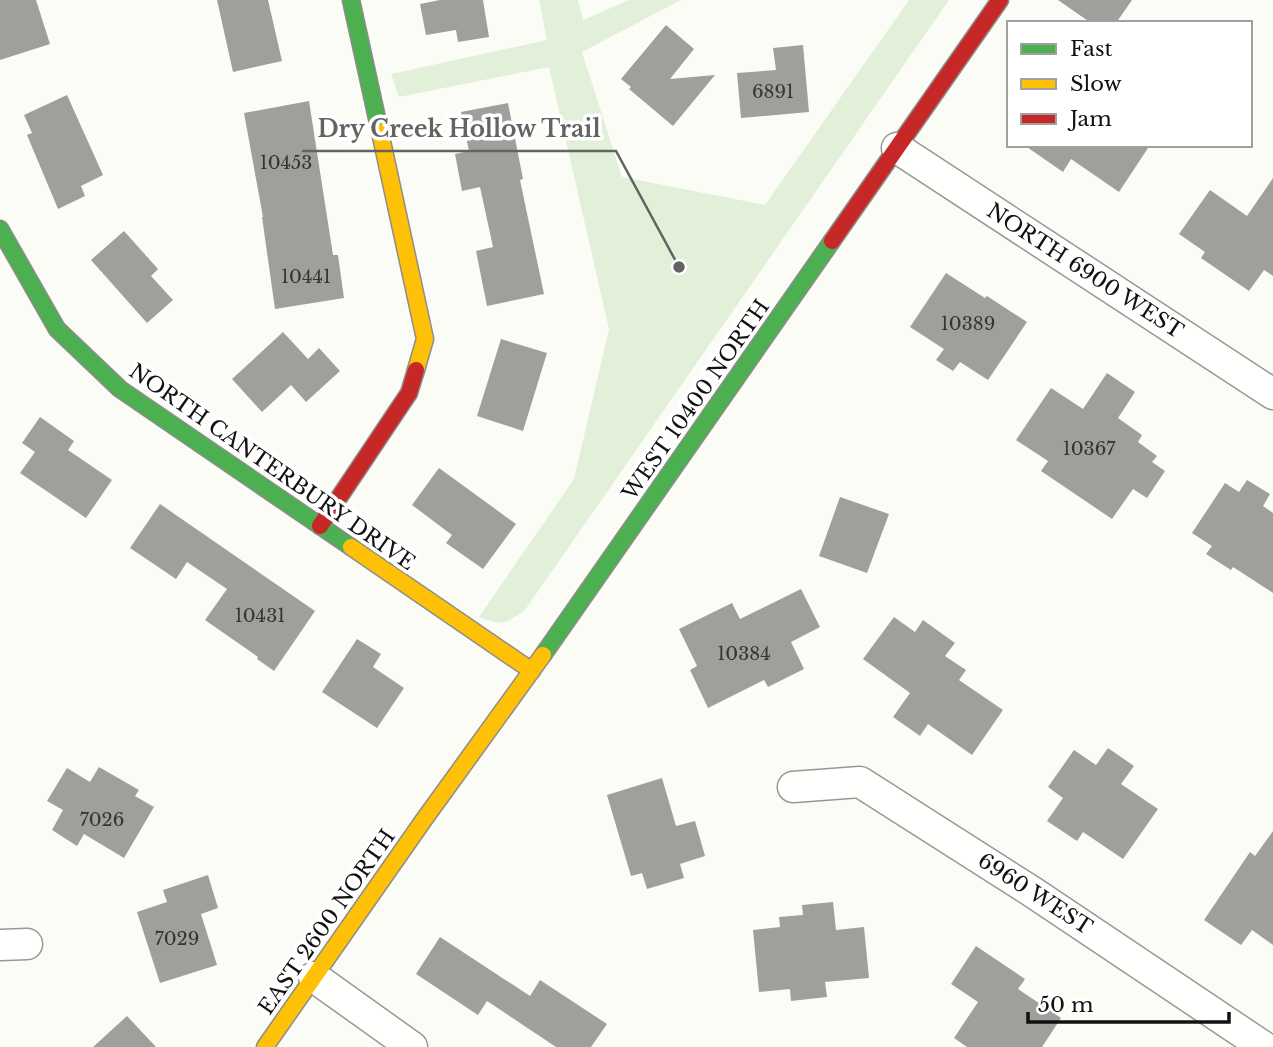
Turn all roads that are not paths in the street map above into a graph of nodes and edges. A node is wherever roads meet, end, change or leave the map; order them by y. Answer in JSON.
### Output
{"nodes":[{"id":1,"x":351,"y":0,"type":"edge"},
{"id":2,"x":1000,"y":0,"type":"edge"},
{"id":3,"x":897,"y":148,"type":"junction"},
{"id":4,"x":0,"y":229,"type":"edge"},
{"id":5,"x":1273,"y":394,"type":"edge"},
{"id":6,"x":320,"y":526,"type":"junction"},
{"id":7,"x":532,"y":671,"type":"junction"},
{"id":8,"x":793,"y":787,"type":"dead end"},
{"id":9,"x":423,"y":821,"type":"joint"},
{"id":10,"x":314,"y":977,"type":"junction"},
{"id":11,"x":265,"y":1047,"type":"edge"},
{"id":12,"x":412,"y":1047,"type":"edge"},
{"id":13,"x":1264,"y":1047,"type":"edge"}],
"edges":[{"from":1,"to":6,"type":"street"},
{"from":2,"to":3,"type":"street","name":"WEST 10400 NORTH"},
{"from":3,"to":5,"type":"street","name":"NORTH 6900 WEST"},
{"from":3,"to":7,"type":"street","name":"WEST 10400 NORTH"},
{"from":4,"to":6,"type":"street","name":"NORTH CANTERBURY DRIVE"},
{"from":6,"to":7,"type":"street","name":"NORTH CANTERBURY DRIVE"},
{"from":7,"to":9,"type":"street","name":"WEST 10400 NORTH"},
{"from":8,"to":13,"type":"street","name":"6960 WEST"},
{"from":9,"to":10,"type":"street","name":"EAST 2600 NORTH"},
{"from":10,"to":11,"type":"street","name":"EAST 2600 NORTH"},
{"from":10,"to":12,"type":"street"}]}
